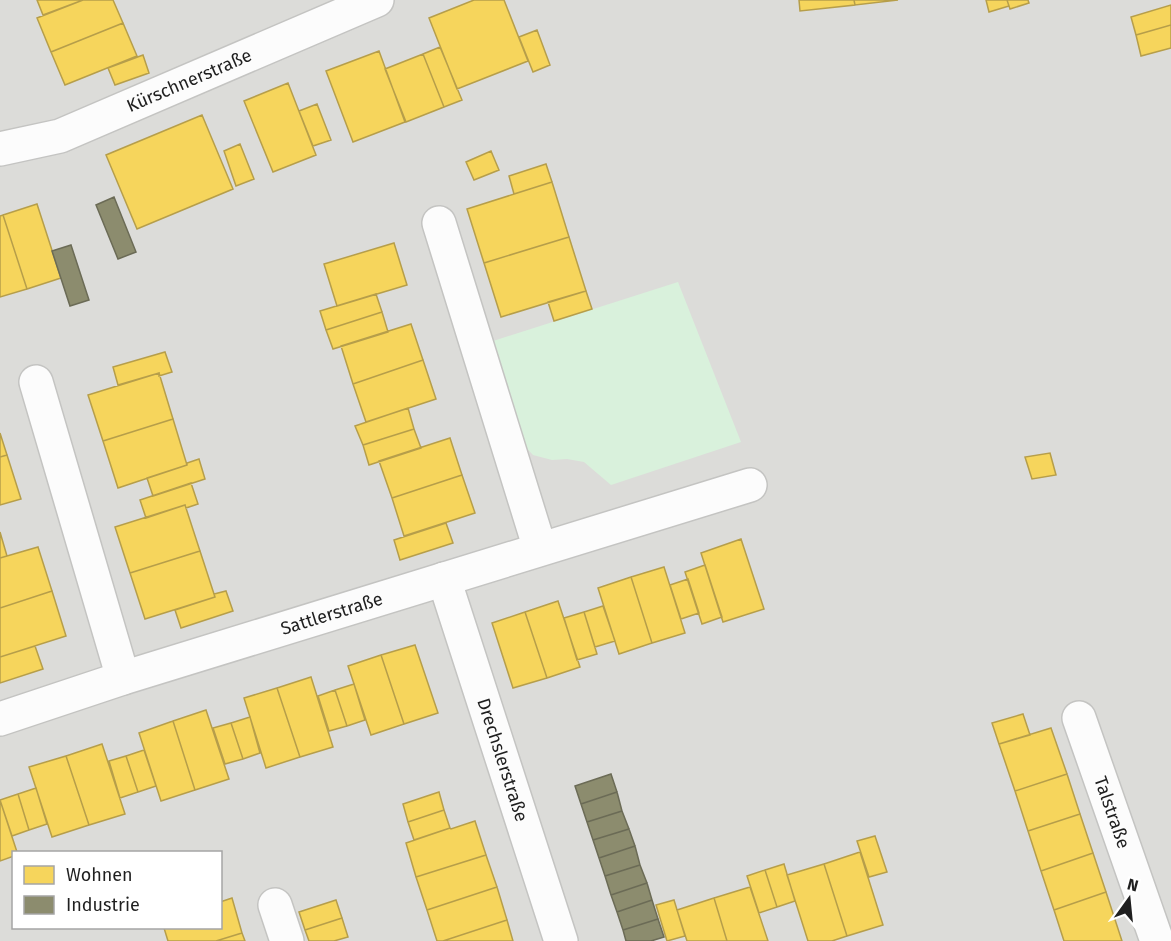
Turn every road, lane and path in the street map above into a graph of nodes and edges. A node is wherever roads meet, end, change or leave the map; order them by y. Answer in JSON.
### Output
{"nodes":[{"id":1,"x":377,"y":0,"type":"edge"},
{"id":2,"x":0,"y":149,"type":"edge"},
{"id":3,"x":439,"y":223,"type":"dead end"},
{"id":4,"x":36,"y":382,"type":"dead end"},
{"id":5,"x":750,"y":485,"type":"dead end"},
{"id":6,"x":540,"y":549,"type":"junction"},
{"id":7,"x":444,"y":579,"type":"junction"},
{"id":8,"x":123,"y":678,"type":"junction"},
{"id":9,"x":1079,"y":718,"type":"dead end"},
{"id":10,"x":0,"y":719,"type":"edge"},
{"id":11,"x":275,"y":904,"type":"dead end"},
{"id":12,"x":287,"y":941,"type":"edge"},
{"id":13,"x":561,"y":941,"type":"edge"},
{"id":14,"x":1157,"y":941,"type":"edge"}],
"edges":[{"from":1,"to":2,"type":"street","name":"Kürschnerstraße"},
{"from":3,"to":6,"type":"street"},
{"from":4,"to":8,"type":"street"},
{"from":5,"to":6,"type":"street","name":"Sattlerstraße"},
{"from":6,"to":7,"type":"street","name":"Sattlerstraße"},
{"from":7,"to":8,"type":"street","name":"Sattlerstraße"},
{"from":7,"to":13,"type":"street","name":"Drechslerstraße"},
{"from":8,"to":10,"type":"street","name":"Sattlerstraße"},
{"from":9,"to":14,"type":"street","name":"Talstraße"},
{"from":11,"to":12,"type":"street"}]}
